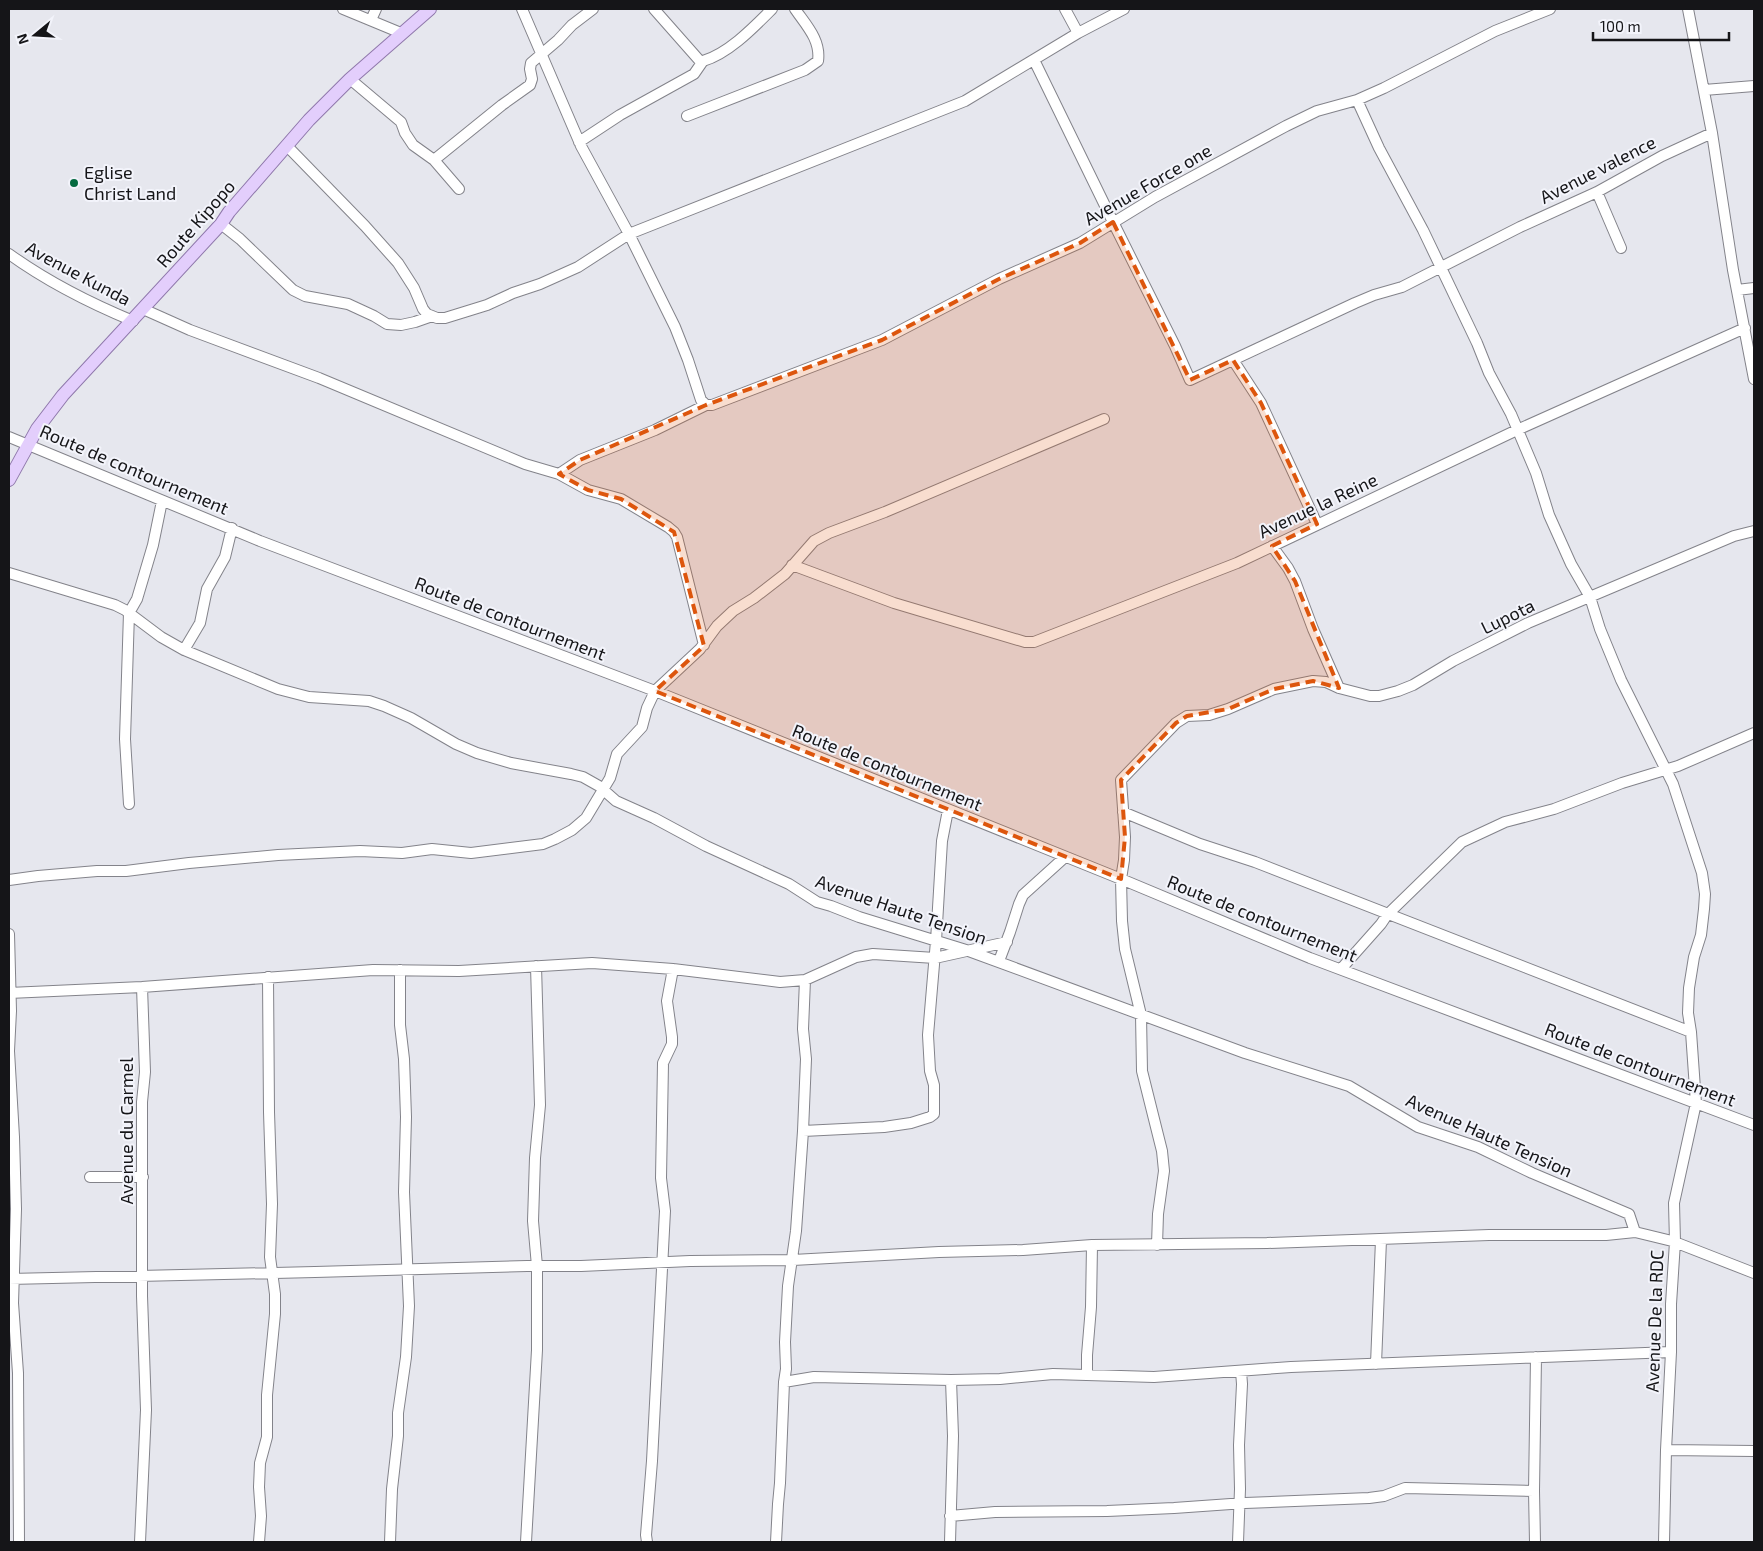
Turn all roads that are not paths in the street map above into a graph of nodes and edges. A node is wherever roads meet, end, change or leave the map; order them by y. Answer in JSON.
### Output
{"nodes":[{"id":1,"x":343,"y":9,"type":"edge"},
{"id":2,"x":376,"y":9,"type":"edge"},
{"id":3,"x":430,"y":9,"type":"edge"},
{"id":4,"x":522,"y":9,"type":"edge"},
{"id":5,"x":593,"y":9,"type":"edge"},
{"id":6,"x":654,"y":9,"type":"edge"},
{"id":7,"x":772,"y":9,"type":"edge"},
{"id":8,"x":795,"y":9,"type":"edge"},
{"id":9,"x":1065,"y":9,"type":"edge"},
{"id":10,"x":1124,"y":9,"type":"edge"},
{"id":11,"x":1550,"y":9,"type":"edge"},
{"id":12,"x":1688,"y":9,"type":"edge"},
{"id":13,"x":372,"y":20,"type":"junction"},
{"id":14,"x":401,"y":33,"type":"junction"},
{"id":15,"x":1078,"y":33,"type":"junction"},
{"id":16,"x":540,"y":55,"type":"junction"},
{"id":17,"x":1034,"y":60,"type":"junction"},
{"id":18,"x":703,"y":61,"type":"junction"},
{"id":19,"x":350,"y":79,"type":"junction"},
{"id":20,"x":1754,"y":86,"type":"edge"},
{"id":21,"x":1704,"y":90,"type":"junction"},
{"id":22,"x":1358,"y":100,"type":"junction"},
{"id":23,"x":687,"y":116,"type":"dead end"},
{"id":24,"x":1712,"y":133,"type":"junction"},
{"id":25,"x":579,"y":142,"type":"junction"},
{"id":26,"x":288,"y":146,"type":"junction"},
{"id":27,"x":434,"y":160,"type":"junction"},
{"id":28,"x":459,"y":189,"type":"dead end"},
{"id":29,"x":1597,"y":192,"type":"junction"},
{"id":30,"x":1112,"y":222,"type":"junction"},
{"id":31,"x":221,"y":224,"type":"junction"},
{"id":32,"x":629,"y":234,"type":"junction"},
{"id":33,"x":1621,"y":248,"type":"dead end"},
{"id":34,"x":9,"y":254,"type":"edge"},
{"id":35,"x":1441,"y":267,"type":"junction"},
{"id":36,"x":1754,"y":288,"type":"edge"},
{"id":37,"x":1737,"y":290,"type":"junction"},
{"id":38,"x":143,"y":310,"type":"junction"},
{"id":39,"x":432,"y":316,"type":"junction"},
{"id":40,"x":133,"y":321,"type":"junction"},
{"id":41,"x":1745,"y":328,"type":"junction"},
{"id":42,"x":1233,"y":360,"type":"junction"},
{"id":43,"x":1754,"y":379,"type":"edge"},
{"id":44,"x":706,"y":404,"type":"junction"},
{"id":45,"x":1104,"y":419,"type":"dead end"},
{"id":46,"x":1517,"y":430,"type":"junction"},
{"id":47,"x":9,"y":437,"type":"edge"},
{"id":48,"x":28,"y":444,"type":"junction"},
{"id":49,"x":559,"y":474,"type":"junction"},
{"id":50,"x":9,"y":480,"type":"edge"},
{"id":51,"x":162,"y":500,"type":"junction"},
{"id":52,"x":1317,"y":524,"type":"junction"},
{"id":53,"x":232,"y":528,"type":"junction"},
{"id":54,"x":1754,"y":530,"type":"edge"},
{"id":55,"x":1272,"y":546,"type":"junction"},
{"id":56,"x":792,"y":566,"type":"junction"},
{"id":57,"x":9,"y":573,"type":"edge"},
{"id":58,"x":1590,"y":597,"type":"junction"},
{"id":59,"x":129,"y":613,"type":"junction"},
{"id":60,"x":704,"y":646,"type":"junction"},
{"id":61,"x":184,"y":650,"type":"junction"},
{"id":62,"x":1339,"y":688,"type":"junction"},
{"id":63,"x":654,"y":691,"type":"junction"},
{"id":64,"x":1754,"y":733,"type":"edge"},
{"id":65,"x":1666,"y":770,"type":"junction"},
{"id":66,"x":603,"y":789,"type":"junction"},
{"id":67,"x":129,"y":804,"type":"dead end"},
{"id":68,"x":948,"y":810,"type":"junction"},
{"id":69,"x":1123,"y":812,"type":"junction"},
{"id":70,"x":1065,"y":857,"type":"junction"},
{"id":71,"x":1121,"y":879,"type":"junction"},
{"id":72,"x":9,"y":880,"type":"edge"},
{"id":73,"x":1387,"y":914,"type":"junction"},
{"id":74,"x":9,"y":934,"type":"edge"},
{"id":75,"x":936,"y":941,"type":"junction"},
{"id":76,"x":1007,"y":942,"type":"junction"},
{"id":77,"x":966,"y":950,"type":"junction"},
{"id":78,"x":935,"y":958,"type":"junction"},
{"id":79,"x":998,"y":962,"type":"junction"},
{"id":80,"x":536,"y":966,"type":"junction"},
{"id":81,"x":673,"y":969,"type":"junction"},
{"id":82,"x":1341,"y":969,"type":"junction"},
{"id":83,"x":400,"y":970,"type":"junction"},
{"id":84,"x":268,"y":977,"type":"junction"},
{"id":85,"x":805,"y":980,"type":"junction"},
{"id":86,"x":142,"y":987,"type":"junction"},
{"id":87,"x":10,"y":993,"type":"edge"},
{"id":88,"x":1141,"y":1015,"type":"junction"},
{"id":89,"x":1691,"y":1032,"type":"junction"},
{"id":90,"x":1696,"y":1103,"type":"junction"},
{"id":91,"x":1754,"y":1125,"type":"edge"},
{"id":92,"x":804,"y":1130,"type":"junction"},
{"id":93,"x":90,"y":1177,"type":"dead end"},
{"id":94,"x":142,"y":1177,"type":"junction"},
{"id":95,"x":1635,"y":1232,"type":"junction"},
{"id":96,"x":1381,"y":1240,"type":"junction"},
{"id":97,"x":1675,"y":1242,"type":"junction"},
{"id":98,"x":1092,"y":1245,"type":"junction"},
{"id":99,"x":1156,"y":1245,"type":"junction"},
{"id":100,"x":792,"y":1260,"type":"junction"},
{"id":101,"x":662,"y":1262,"type":"junction"},
{"id":102,"x":537,"y":1266,"type":"junction"},
{"id":103,"x":408,"y":1269,"type":"junction"},
{"id":104,"x":272,"y":1273,"type":"junction"},
{"id":105,"x":1754,"y":1273,"type":"edge"},
{"id":106,"x":142,"y":1276,"type":"junction"},
{"id":107,"x":12,"y":1279,"type":"edge"},
{"id":108,"x":1671,"y":1352,"type":"junction"},
{"id":109,"x":1536,"y":1358,"type":"junction"},
{"id":110,"x":1376,"y":1364,"type":"junction"},
{"id":111,"x":1241,"y":1371,"type":"junction"},
{"id":112,"x":1087,"y":1375,"type":"junction"},
{"id":113,"x":951,"y":1380,"type":"junction"},
{"id":114,"x":784,"y":1382,"type":"junction"},
{"id":115,"x":1666,"y":1450,"type":"junction"},
{"id":116,"x":1754,"y":1451,"type":"edge"},
{"id":117,"x":1534,"y":1491,"type":"junction"},
{"id":118,"x":1239,"y":1503,"type":"junction"},
{"id":119,"x":950,"y":1516,"type":"junction"},
{"id":120,"x":19,"y":1542,"type":"edge"},
{"id":121,"x":140,"y":1542,"type":"edge"},
{"id":122,"x":259,"y":1542,"type":"edge"},
{"id":123,"x":390,"y":1542,"type":"edge"},
{"id":124,"x":526,"y":1542,"type":"edge"},
{"id":125,"x":647,"y":1542,"type":"edge"},
{"id":126,"x":776,"y":1542,"type":"edge"},
{"id":127,"x":950,"y":1542,"type":"edge"},
{"id":128,"x":1238,"y":1542,"type":"edge"},
{"id":129,"x":1535,"y":1542,"type":"edge"},
{"id":130,"x":1664,"y":1542,"type":"edge"}],
"edges":[{"from":1,"to":13,"type":"street"},
{"from":2,"to":13,"type":"street"},
{"from":3,"to":14,"type":"main road","name":"Route Kipopo"},
{"from":4,"to":16,"type":"street"},
{"from":5,"to":16,"type":"street"},
{"from":6,"to":18,"type":"street"},
{"from":7,"to":18,"type":"street"},
{"from":8,"to":23,"type":"street"},
{"from":9,"to":15,"type":"street"},
{"from":10,"to":15,"type":"street"},
{"from":11,"to":22,"type":"street","name":"Avenue Force one"},
{"from":12,"to":21,"type":"street"},
{"from":13,"to":14,"type":"street"},
{"from":14,"to":19,"type":"main road","name":"Route Kipopo"},
{"from":15,"to":17,"type":"street"},
{"from":16,"to":25,"type":"street"},
{"from":16,"to":27,"type":"street"},
{"from":17,"to":30,"type":"street"},
{"from":17,"to":32,"type":"street"},
{"from":18,"to":25,"type":"street"},
{"from":19,"to":26,"type":"main road","name":"Route Kipopo"},
{"from":19,"to":27,"type":"street"},
{"from":20,"to":21,"type":"street"},
{"from":21,"to":24,"type":"street"},
{"from":22,"to":30,"type":"street","name":"Avenue Force one"},
{"from":22,"to":35,"type":"street","name":"Avenue De la RDC"},
{"from":24,"to":29,"type":"street","name":"Avenue valence"},
{"from":24,"to":37,"type":"street"},
{"from":25,"to":32,"type":"street"},
{"from":26,"to":31,"type":"main road","name":"Route Kipopo"},
{"from":26,"to":39,"type":"street"},
{"from":27,"to":28,"type":"street"},
{"from":29,"to":33,"type":"street"},
{"from":29,"to":35,"type":"street","name":"Avenue valence"},
{"from":30,"to":42,"type":"street","name":"Avenue valence"},
{"from":30,"to":44,"type":"street","name":"Avenue Force one"},
{"from":31,"to":38,"type":"main road","name":"Route Kipopo"},
{"from":31,"to":39,"type":"street"},
{"from":32,"to":39,"type":"street"},
{"from":32,"to":44,"type":"street"},
{"from":34,"to":40,"type":"street","name":"Avenue Kunda"},
{"from":35,"to":42,"type":"street","name":"Avenue valence"},
{"from":35,"to":46,"type":"street","name":"Avenue De la RDC"},
{"from":36,"to":37,"type":"street"},
{"from":37,"to":41,"type":"street"},
{"from":38,"to":40,"type":"main road","name":"Route Kipopo"},
{"from":38,"to":49,"type":"street"},
{"from":40,"to":48,"type":"main road","name":"Route Kipopo"},
{"from":41,"to":43,"type":"street"},
{"from":41,"to":46,"type":"street","name":"Avenue la Reine"},
{"from":42,"to":52,"type":"street"},
{"from":44,"to":49,"type":"street","name":"Avenue Force one"},
{"from":45,"to":56,"type":"street"},
{"from":46,"to":52,"type":"street","name":"Avenue la Reine"},
{"from":46,"to":58,"type":"street","name":"Avenue De la RDC"},
{"from":47,"to":48,"type":"street","name":"Route de contournement"},
{"from":48,"to":50,"type":"main road","name":"Route Kipopo"},
{"from":48,"to":51,"type":"street","name":"Route de contournement"},
{"from":49,"to":60,"type":"street"},
{"from":51,"to":53,"type":"street","name":"Route de contournement"},
{"from":51,"to":59,"type":"street"},
{"from":52,"to":55,"type":"street","name":"Avenue la Reine"},
{"from":53,"to":61,"type":"street"},
{"from":53,"to":63,"type":"street","name":"Route de contournement"},
{"from":54,"to":58,"type":"street","name":"Lupota"},
{"from":55,"to":56,"type":"street","name":"Avenue la Reine"},
{"from":55,"to":62,"type":"street"},
{"from":56,"to":60,"type":"street"},
{"from":57,"to":59,"type":"street","name":"Avenue Haute Tension"},
{"from":58,"to":62,"type":"street","name":"Lupota"},
{"from":58,"to":65,"type":"street","name":"Avenue De la RDC"},
{"from":59,"to":61,"type":"street","name":"Avenue Haute Tension"},
{"from":59,"to":67,"type":"street"},
{"from":60,"to":63,"type":"street"},
{"from":61,"to":66,"type":"street","name":"Avenue Haute Tension"},
{"from":62,"to":69,"type":"street","name":"Lupota"},
{"from":63,"to":66,"type":"street"},
{"from":63,"to":68,"type":"street","name":"Route de contournement"},
{"from":64,"to":65,"type":"street"},
{"from":65,"to":73,"type":"street"},
{"from":65,"to":89,"type":"street","name":"Avenue De la RDC"},
{"from":66,"to":72,"type":"street"},
{"from":66,"to":75,"type":"street","name":"Avenue Haute Tension"},
{"from":68,"to":70,"type":"street","name":"Route de contournement"},
{"from":68,"to":75,"type":"street"},
{"from":69,"to":71,"type":"street","name":"Lupota"},
{"from":69,"to":73,"type":"street"},
{"from":70,"to":71,"type":"street","name":"Route de contournement"},
{"from":70,"to":76,"type":"street"},
{"from":71,"to":82,"type":"street","name":"Route de contournement"},
{"from":71,"to":88,"type":"street","name":"Lupota"},
{"from":73,"to":82,"type":"street"},
{"from":73,"to":89,"type":"street"},
{"from":74,"to":87,"type":"street"},
{"from":75,"to":77,"type":"street","name":"Avenue Haute Tension"},
{"from":75,"to":78,"type":"street"},
{"from":76,"to":77,"type":"street"},
{"from":76,"to":79,"type":"street"},
{"from":77,"to":78,"type":"street"},
{"from":77,"to":79,"type":"street","name":"Avenue Haute Tension"},
{"from":78,"to":85,"type":"street"},
{"from":78,"to":92,"type":"street"},
{"from":79,"to":88,"type":"street","name":"Avenue Haute Tension"},
{"from":80,"to":81,"type":"street"},
{"from":80,"to":83,"type":"street"},
{"from":80,"to":102,"type":"street"},
{"from":81,"to":85,"type":"street"},
{"from":81,"to":101,"type":"street"},
{"from":82,"to":90,"type":"street","name":"Route de contournement"},
{"from":83,"to":84,"type":"street"},
{"from":83,"to":103,"type":"street"},
{"from":84,"to":86,"type":"street"},
{"from":84,"to":104,"type":"street"},
{"from":85,"to":92,"type":"street"},
{"from":86,"to":87,"type":"street"},
{"from":86,"to":94,"type":"street","name":"Avenue du Carmel"},
{"from":87,"to":107,"type":"street"},
{"from":88,"to":95,"type":"street","name":"Avenue Haute Tension"},
{"from":88,"to":99,"type":"street","name":"Lupota"},
{"from":89,"to":90,"type":"street","name":"Avenue De la RDC"},
{"from":90,"to":91,"type":"street","name":"Route de contournement"},
{"from":90,"to":97,"type":"street","name":"Avenue De la RDC"},
{"from":92,"to":100,"type":"street"},
{"from":93,"to":94,"type":"street"},
{"from":94,"to":106,"type":"street","name":"Avenue du Carmel"},
{"from":95,"to":96,"type":"street"},
{"from":95,"to":97,"type":"street"},
{"from":96,"to":99,"type":"street"},
{"from":96,"to":110,"type":"street"},
{"from":97,"to":105,"type":"street"},
{"from":97,"to":108,"type":"street","name":"Avenue De la RDC"},
{"from":98,"to":99,"type":"street"},
{"from":98,"to":100,"type":"street"},
{"from":98,"to":112,"type":"street"},
{"from":100,"to":101,"type":"street"},
{"from":100,"to":114,"type":"street"},
{"from":101,"to":102,"type":"street"},
{"from":101,"to":125,"type":"street"},
{"from":102,"to":103,"type":"street"},
{"from":102,"to":124,"type":"street"},
{"from":103,"to":104,"type":"street"},
{"from":103,"to":123,"type":"street"},
{"from":104,"to":106,"type":"street"},
{"from":104,"to":122,"type":"street"},
{"from":106,"to":107,"type":"street"},
{"from":106,"to":121,"type":"street","name":"Avenue du Carmel"},
{"from":107,"to":120,"type":"street"},
{"from":108,"to":109,"type":"street"},
{"from":108,"to":115,"type":"street","name":"Avenue De la RDC"},
{"from":109,"to":110,"type":"street"},
{"from":109,"to":117,"type":"street"},
{"from":110,"to":111,"type":"street"},
{"from":111,"to":112,"type":"street"},
{"from":111,"to":118,"type":"street"},
{"from":112,"to":113,"type":"street"},
{"from":113,"to":114,"type":"street"},
{"from":113,"to":119,"type":"street"},
{"from":114,"to":126,"type":"street"},
{"from":115,"to":116,"type":"street"},
{"from":115,"to":130,"type":"street","name":"Avenue De la RDC"},
{"from":117,"to":118,"type":"street"},
{"from":117,"to":129,"type":"street"},
{"from":118,"to":119,"type":"street"},
{"from":118,"to":128,"type":"street"},
{"from":119,"to":127,"type":"street"}]}
